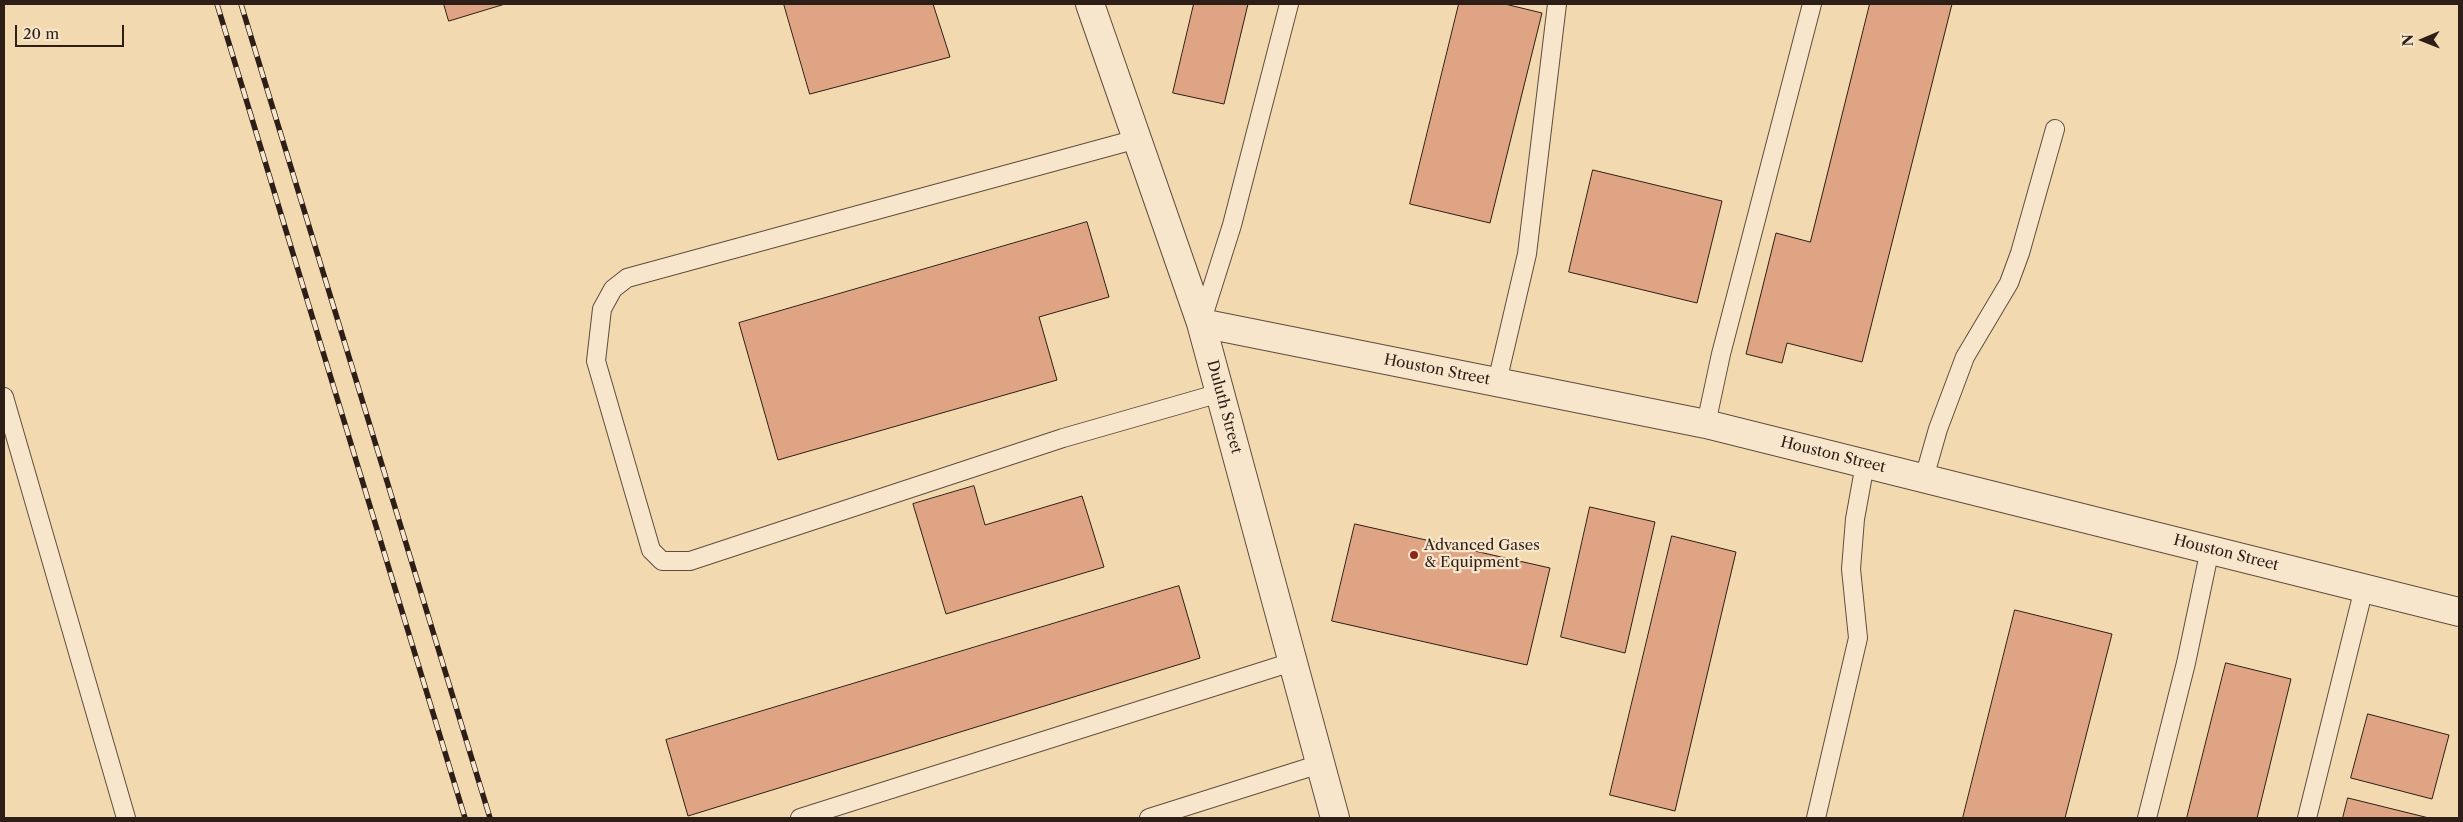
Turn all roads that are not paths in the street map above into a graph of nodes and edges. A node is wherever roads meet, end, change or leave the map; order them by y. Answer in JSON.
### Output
{"nodes":[{"id":1,"x":1090,"y":4,"type":"edge"},
{"id":2,"x":1289,"y":4,"type":"edge"},
{"id":3,"x":1557,"y":4,"type":"edge"},
{"id":4,"x":1812,"y":4,"type":"edge"},
{"id":5,"x":2055,"y":129,"type":"dead end"},
{"id":6,"x":1137,"y":139,"type":"junction"},
{"id":7,"x":1201,"y":323,"type":"junction"},
{"id":8,"x":1497,"y":382,"type":"junction"},
{"id":9,"x":1220,"y":393,"type":"junction"},
{"id":10,"x":4,"y":397,"type":"edge"},
{"id":11,"x":1706,"y":424,"type":"junction"},
{"id":12,"x":1865,"y":464,"type":"junction"},
{"id":13,"x":1924,"y":478,"type":"junction"},
{"id":14,"x":2210,"y":550,"type":"junction"},
{"id":15,"x":2364,"y":588,"type":"junction"},
{"id":16,"x":2459,"y":612,"type":"edge"},
{"id":17,"x":1292,"y":662,"type":"junction"},
{"id":18,"x":1320,"y":764,"type":"junction"},
{"id":19,"x":126,"y":818,"type":"edge"},
{"id":20,"x":800,"y":818,"type":"edge"},
{"id":21,"x":1149,"y":818,"type":"edge"},
{"id":22,"x":1335,"y":818,"type":"edge"},
{"id":23,"x":1816,"y":818,"type":"edge"},
{"id":24,"x":2147,"y":818,"type":"edge"},
{"id":25,"x":2307,"y":818,"type":"edge"}],
"edges":[{"from":1,"to":6,"type":"street","name":"Duluth Street"},
{"from":2,"to":7,"type":"lane"},
{"from":3,"to":8,"type":"lane"},
{"from":4,"to":11,"type":"lane"},
{"from":5,"to":13,"type":"lane"},
{"from":6,"to":7,"type":"street","name":"Duluth Street"},
{"from":6,"to":9,"type":"lane"},
{"from":7,"to":8,"type":"street","name":"Houston Street"},
{"from":7,"to":9,"type":"street","name":"Duluth Street"},
{"from":8,"to":11,"type":"street","name":"Houston Street"},
{"from":9,"to":17,"type":"street","name":"Duluth Street"},
{"from":10,"to":19,"type":"lane"},
{"from":11,"to":12,"type":"street","name":"Houston Street"},
{"from":12,"to":13,"type":"street","name":"Houston Street"},
{"from":12,"to":23,"type":"lane"},
{"from":13,"to":14,"type":"street","name":"Houston Street"},
{"from":14,"to":15,"type":"street","name":"Houston Street"},
{"from":14,"to":24,"type":"lane"},
{"from":15,"to":16,"type":"street","name":"Houston Street"},
{"from":15,"to":25,"type":"lane"},
{"from":17,"to":18,"type":"street","name":"Duluth Street"},
{"from":17,"to":20,"type":"lane"},
{"from":18,"to":21,"type":"lane"},
{"from":18,"to":22,"type":"street","name":"Duluth Street"}]}
